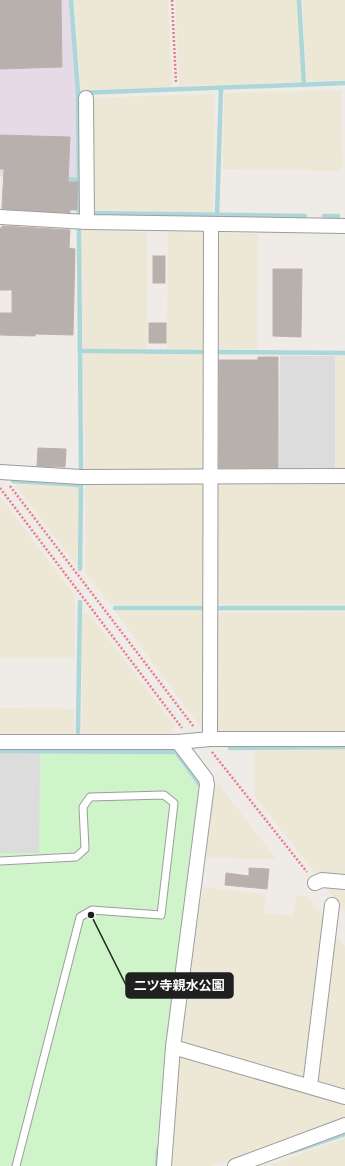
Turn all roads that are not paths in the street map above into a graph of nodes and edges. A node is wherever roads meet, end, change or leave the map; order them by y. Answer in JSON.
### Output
{"nodes":[{"id":1,"x":86,"y":98,"type":"dead end"},
{"id":2,"x":345,"y":216,"type":"edge"},
{"id":3,"x":0,"y":217,"type":"edge"},
{"id":4,"x":87,"y":222,"type":"junction"},
{"id":5,"x":212,"y":224,"type":"junction"},
{"id":6,"x":345,"y":226,"type":"edge"},
{"id":7,"x":0,"y":472,"type":"edge"},
{"id":8,"x":210,"y":476,"type":"junction"},
{"id":9,"x":345,"y":476,"type":"edge"},
{"id":10,"x":345,"y":739,"type":"edge"},
{"id":11,"x":202,"y":740,"type":"junction"},
{"id":12,"x":0,"y":742,"type":"edge"},
{"id":13,"x":178,"y":742,"type":"junction"},
{"id":14,"x":0,"y":861,"type":"edge"},
{"id":15,"x":345,"y":882,"type":"edge"},
{"id":16,"x":315,"y":883,"type":"road end"},
{"id":17,"x":332,"y":904,"type":"dead end"},
{"id":18,"x":174,"y":1047,"type":"junction"},
{"id":19,"x":310,"y":1086,"type":"junction"},
{"id":20,"x":345,"y":1097,"type":"edge"},
{"id":21,"x":345,"y":1125,"type":"edge"},
{"id":22,"x":16,"y":1166,"type":"edge"},
{"id":23,"x":164,"y":1166,"type":"edge"},
{"id":24,"x":235,"y":1166,"type":"edge"}],
"edges":[{"from":1,"to":4,"type":"street"},
{"from":2,"to":6,"type":"street"},
{"from":3,"to":4,"type":"street"},
{"from":4,"to":5,"type":"street"},
{"from":5,"to":6,"type":"street"},
{"from":5,"to":8,"type":"street"},
{"from":7,"to":8,"type":"street"},
{"from":8,"to":9,"type":"street"},
{"from":8,"to":11,"type":"street"},
{"from":10,"to":11,"type":"street"},
{"from":11,"to":13,"type":"street"},
{"from":12,"to":13,"type":"street"},
{"from":13,"to":18,"type":"street"},
{"from":14,"to":22,"type":"lane"},
{"from":15,"to":16,"type":"street"},
{"from":17,"to":19,"type":"street"},
{"from":18,"to":19,"type":"street"},
{"from":18,"to":23,"type":"street"},
{"from":19,"to":20,"type":"street"},
{"from":21,"to":24,"type":"street"}]}
